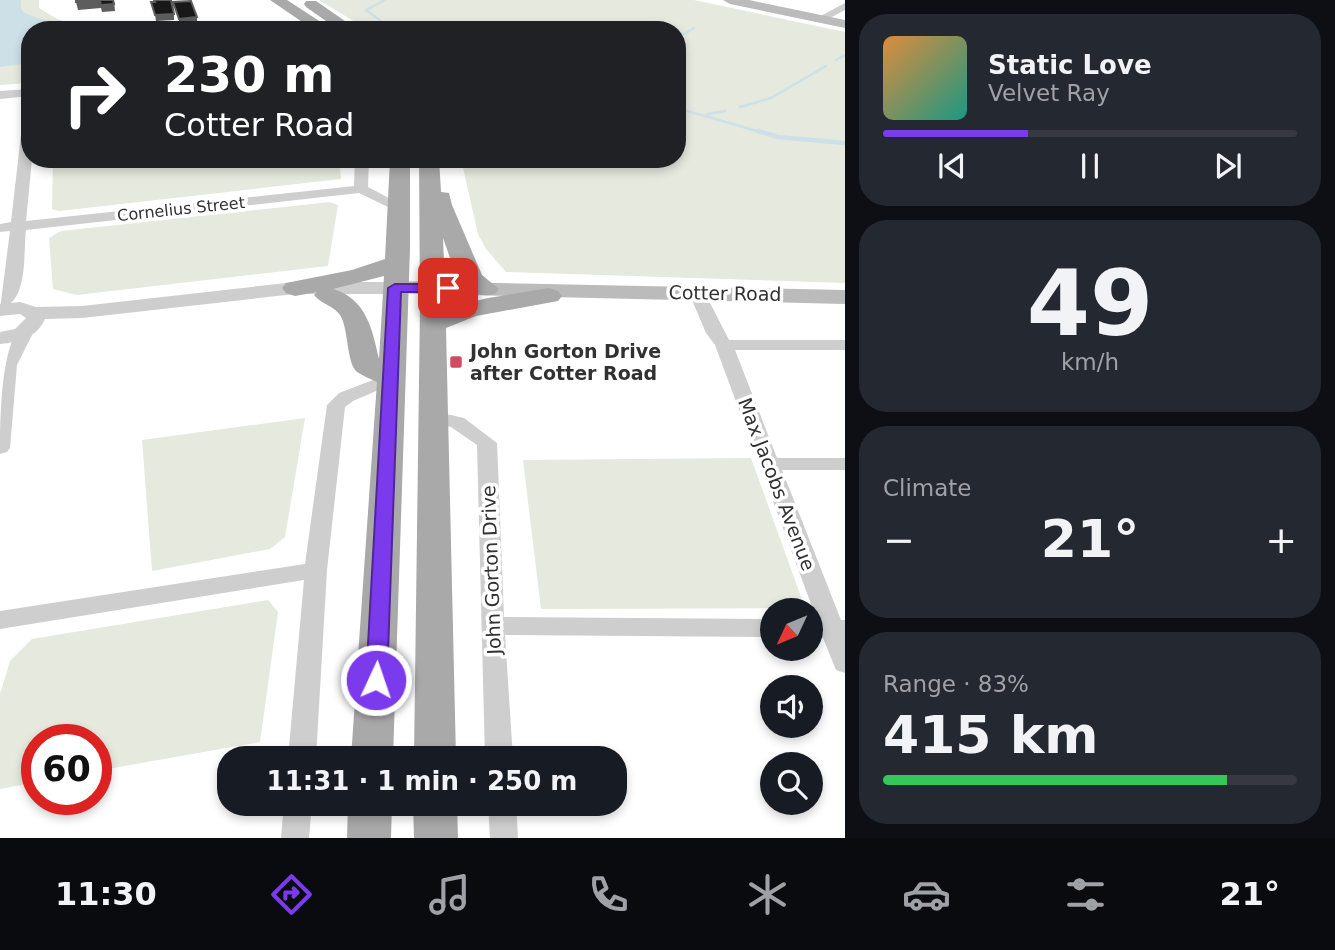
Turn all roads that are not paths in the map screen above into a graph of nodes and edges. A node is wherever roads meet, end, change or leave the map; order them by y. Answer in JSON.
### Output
{"nodes":[{"id":1,"x":277,"y":0,"type":"edge"},
{"id":2,"x":304,"y":0,"type":"edge"},
{"id":3,"x":730,"y":0,"type":"edge"},
{"id":4,"x":837,"y":16,"type":"edge"},
{"id":5,"x":311,"y":21,"type":"edge"},
{"id":6,"x":336,"y":21,"type":"edge"},
{"id":7,"x":21,"y":93,"type":"edge"},
{"id":8,"x":0,"y":95,"type":"edge"},
{"id":9,"x":24,"y":168,"type":"edge"},
{"id":10,"x":362,"y":168,"type":"edge"},
{"id":11,"x":400,"y":168,"type":"edge"},
{"id":12,"x":429,"y":168,"type":"edge"},
{"id":13,"x":439,"y":168,"type":"edge"},
{"id":14,"x":361,"y":189,"type":"junction"},
{"id":15,"x":399,"y":207,"type":"junction"},
{"id":16,"x":19,"y":226,"type":"junction"},
{"id":17,"x":0,"y":228,"type":"edge"},
{"id":18,"x":395,"y":282,"type":"junction"},
{"id":19,"x":295,"y":288,"type":"joint"},
{"id":20,"x":486,"y":289,"type":"junction"},
{"id":21,"x":254,"y":291,"type":"junction"},
{"id":22,"x":605,"y":292,"type":"junction"},
{"id":23,"x":705,"y":293,"type":"junction"},
{"id":24,"x":327,"y":295,"type":"junction"},
{"id":25,"x":549,"y":296,"type":"joint"},
{"id":26,"x":845,"y":297,"type":"edge"},
{"id":27,"x":6,"y":298,"type":"edge"},
{"id":28,"x":433,"y":303,"type":"junction"},
{"id":29,"x":0,"y":310,"type":"edge"},
{"id":30,"x":30,"y":320,"type":"junction"},
{"id":31,"x":0,"y":338,"type":"edge"},
{"id":32,"x":724,"y":345,"type":"junction"},
{"id":33,"x":845,"y":345,"type":"edge"},
{"id":34,"x":4,"y":359,"type":"edge"},
{"id":35,"x":391,"y":378,"type":"junction"},
{"id":36,"x":433,"y":417,"type":"junction"},
{"id":37,"x":0,"y":448,"type":"edge"},
{"id":38,"x":769,"y":464,"type":"junction"},
{"id":39,"x":845,"y":464,"type":"edge"},
{"id":40,"x":316,"y":570,"type":"junction"},
{"id":41,"x":0,"y":620,"type":"edge"},
{"id":42,"x":492,"y":626,"type":"junction"},
{"id":43,"x":760,"y":628,"type":"edge"},
{"id":44,"x":829,"y":629,"type":"edge"},
{"id":45,"x":845,"y":663,"type":"edge"},
{"id":46,"x":303,"y":746,"type":"edge"},
{"id":47,"x":373,"y":746,"type":"edge"},
{"id":48,"x":435,"y":746,"type":"edge"},
{"id":49,"x":498,"y":746,"type":"edge"},
{"id":50,"x":297,"y":816,"type":"edge"},
{"id":51,"x":370,"y":816,"type":"edge"},
{"id":52,"x":435,"y":816,"type":"edge"},
{"id":53,"x":503,"y":816,"type":"edge"},
{"id":54,"x":295,"y":838,"type":"edge"},
{"id":55,"x":369,"y":838,"type":"edge"},
{"id":56,"x":436,"y":838,"type":"edge"},
{"id":57,"x":504,"y":838,"type":"edge"}],
"edges":[{"from":1,"to":5,"type":"main road"},
{"from":2,"to":6,"type":"main road"},
{"from":3,"to":4,"type":"main road"},
{"from":7,"to":8,"type":"street"},
{"from":9,"to":16,"type":"street"},
{"from":10,"to":14,"type":"street"},
{"from":11,"to":15,"type":"main road"},
{"from":12,"to":28,"type":"main road"},
{"from":13,"to":20,"type":"main road"},
{"from":14,"to":15,"type":"street"},
{"from":14,"to":16,"type":"street","name":"Cornelius Street"},
{"from":15,"to":18,"type":"main road"},
{"from":16,"to":17,"type":"street","name":"Cornelius Street"},
{"from":16,"to":27,"type":"street"},
{"from":18,"to":19,"type":"main road"},
{"from":18,"to":24,"type":"street"},
{"from":18,"to":28,"type":"main road","name":"Cotter Road"},
{"from":18,"to":35,"type":"main road"},
{"from":19,"to":21,"type":"street"},
{"from":20,"to":22,"type":"main road","name":"Cotter Road"},
{"from":20,"to":28,"type":"main road","name":"Cotter Road"},
{"from":21,"to":24,"type":"street"},
{"from":21,"to":30,"type":"street"},
{"from":22,"to":23,"type":"main road","name":"Cotter Road"},
{"from":22,"to":25,"type":"main road","name":"Cotter Road"},
{"from":23,"to":26,"type":"main road","name":"Cotter Road"},
{"from":23,"to":32,"type":"street","name":"Max Jacobs Avenue"},
{"from":24,"to":35,"type":"main road"},
{"from":25,"to":28,"type":"main road"},
{"from":27,"to":30,"type":"street"},
{"from":28,"to":36,"type":"main road"},
{"from":29,"to":30,"type":"street"},
{"from":30,"to":31,"type":"street"},
{"from":30,"to":34,"type":"street"},
{"from":32,"to":33,"type":"street"},
{"from":32,"to":38,"type":"street","name":"Max Jacobs Avenue"},
{"from":34,"to":37,"type":"street"},
{"from":35,"to":40,"type":"street"},
{"from":35,"to":47,"type":"main road"},
{"from":36,"to":42,"type":"street","name":"John Gorton Drive"},
{"from":36,"to":48,"type":"main road"},
{"from":38,"to":39,"type":"street"},
{"from":38,"to":44,"type":"street","name":"Max Jacobs Avenue"},
{"from":40,"to":41,"type":"street"},
{"from":40,"to":46,"type":"street"},
{"from":42,"to":43,"type":"street"},
{"from":42,"to":49,"type":"street","name":"John Gorton Drive"},
{"from":44,"to":45,"type":"street","name":"Max Jacobs Avenue"},
{"from":50,"to":54,"type":"street"},
{"from":51,"to":55,"type":"main road"},
{"from":52,"to":56,"type":"main road"},
{"from":53,"to":57,"type":"street"}]}
